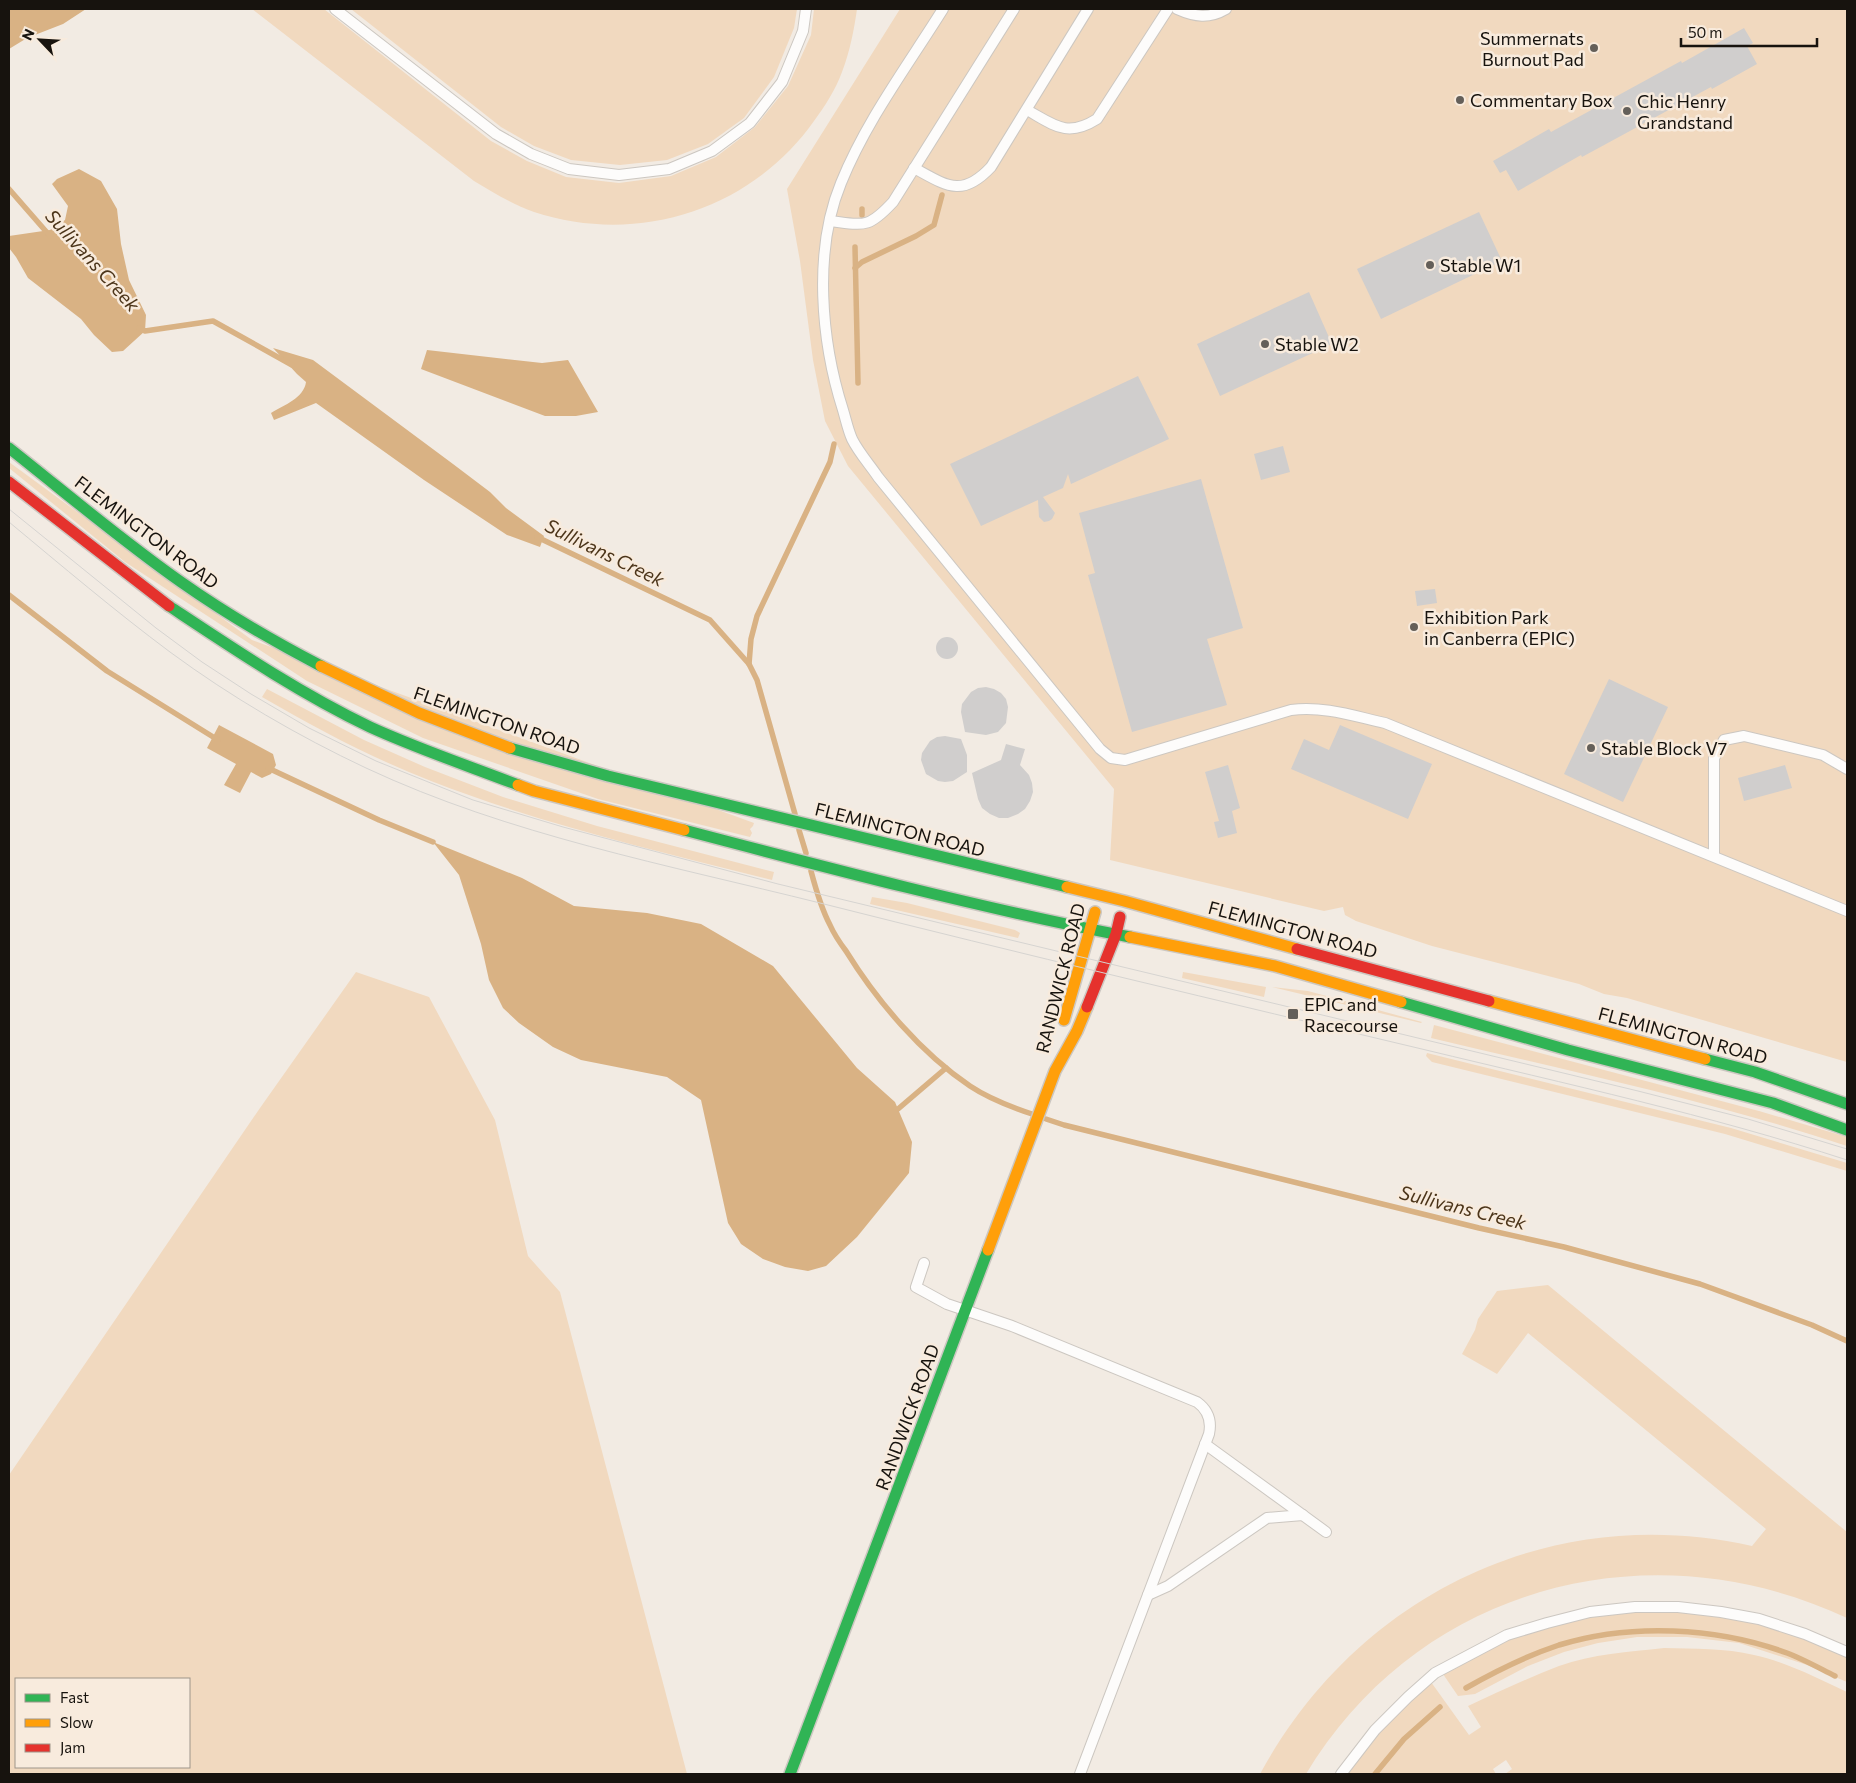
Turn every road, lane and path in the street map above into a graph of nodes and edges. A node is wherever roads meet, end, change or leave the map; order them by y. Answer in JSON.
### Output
{"nodes":[{"id":1,"x":335,"y":9,"type":"edge"},
{"id":2,"x":806,"y":9,"type":"edge"},
{"id":3,"x":943,"y":9,"type":"edge"},
{"id":4,"x":1014,"y":9,"type":"edge"},
{"id":5,"x":1088,"y":9,"type":"edge"},
{"id":6,"x":1168,"y":9,"type":"edge"},
{"id":7,"x":1177,"y":9,"type":"edge"},
{"id":8,"x":1226,"y":9,"type":"edge"},
{"id":9,"x":1027,"y":110,"type":"junction"},
{"id":10,"x":914,"y":168,"type":"junction"},
{"id":11,"x":830,"y":221,"type":"junction"},
{"id":12,"x":9,"y":448,"type":"edge"},
{"id":13,"x":9,"y":482,"type":"edge"},
{"id":14,"x":1847,"y":768,"type":"edge"},
{"id":15,"x":1714,"y":855,"type":"junction"},
{"id":16,"x":1100,"y":895,"type":"junction"},
{"id":17,"x":1124,"y":901,"type":"junction"},
{"id":18,"x":1847,"y":911,"type":"edge"},
{"id":19,"x":1091,"y":930,"type":"junction"},
{"id":20,"x":1116,"y":934,"type":"junction"},
{"id":21,"x":1574,"y":1038,"type":"junction"},
{"id":22,"x":1055,"y":1071,"type":"junction"},
{"id":23,"x":1847,"y":1104,"type":"edge"},
{"id":24,"x":1847,"y":1130,"type":"edge"},
{"id":25,"x":924,"y":1263,"type":"dead end"},
{"id":26,"x":965,"y":1310,"type":"junction"},
{"id":27,"x":1205,"y":1444,"type":"junction"},
{"id":28,"x":1303,"y":1515,"type":"junction"},
{"id":29,"x":1326,"y":1532,"type":"dead end"},
{"id":30,"x":1148,"y":1595,"type":"junction"},
{"id":31,"x":1847,"y":1652,"type":"edge"},
{"id":32,"x":790,"y":1774,"type":"edge"},
{"id":33,"x":1080,"y":1774,"type":"edge"},
{"id":34,"x":1341,"y":1774,"type":"edge"}],
"edges":[{"from":1,"to":2,"type":"lane"},
{"from":3,"to":11,"type":"lane"},
{"from":4,"to":10,"type":"lane"},
{"from":5,"to":9,"type":"lane"},
{"from":6,"to":9,"type":"lane"},
{"from":7,"to":8,"type":"lane"},
{"from":9,"to":10,"type":"lane"},
{"from":10,"to":11,"type":"lane"},
{"from":11,"to":15,"type":"lane"},
{"from":12,"to":16,"type":"main road","name":"FLEMINGTON ROAD"},
{"from":13,"to":19,"type":"main road","name":"FLEMINGTON ROAD"},
{"from":14,"to":15,"type":"lane"},
{"from":15,"to":18,"type":"lane"},
{"from":16,"to":17,"type":"main road","name":"FLEMINGTON ROAD"},
{"from":16,"to":19,"type":"main road","name":"RANDWICK ROAD"},
{"from":17,"to":20,"type":"main road","name":"RANDWICK ROAD"},
{"from":17,"to":21,"type":"main road","name":"FLEMINGTON ROAD"},
{"from":19,"to":20,"type":"main road","name":"FLEMINGTON ROAD"},
{"from":19,"to":22,"type":"main road","name":"RANDWICK ROAD"},
{"from":20,"to":21,"type":"main road","name":"FLEMINGTON ROAD"},
{"from":20,"to":22,"type":"main road","name":"RANDWICK ROAD"},
{"from":21,"to":23,"type":"main road","name":"FLEMINGTON ROAD"},
{"from":21,"to":24,"type":"main road","name":"FLEMINGTON ROAD"},
{"from":22,"to":26,"type":"main road","name":"RANDWICK ROAD"},
{"from":25,"to":26,"type":"lane"},
{"from":26,"to":27,"type":"lane"},
{"from":26,"to":32,"type":"main road","name":"RANDWICK ROAD"},
{"from":27,"to":28,"type":"lane"},
{"from":27,"to":30,"type":"lane"},
{"from":28,"to":29,"type":"lane"},
{"from":28,"to":30,"type":"lane"},
{"from":30,"to":33,"type":"lane"},
{"from":31,"to":34,"type":"lane"}]}
